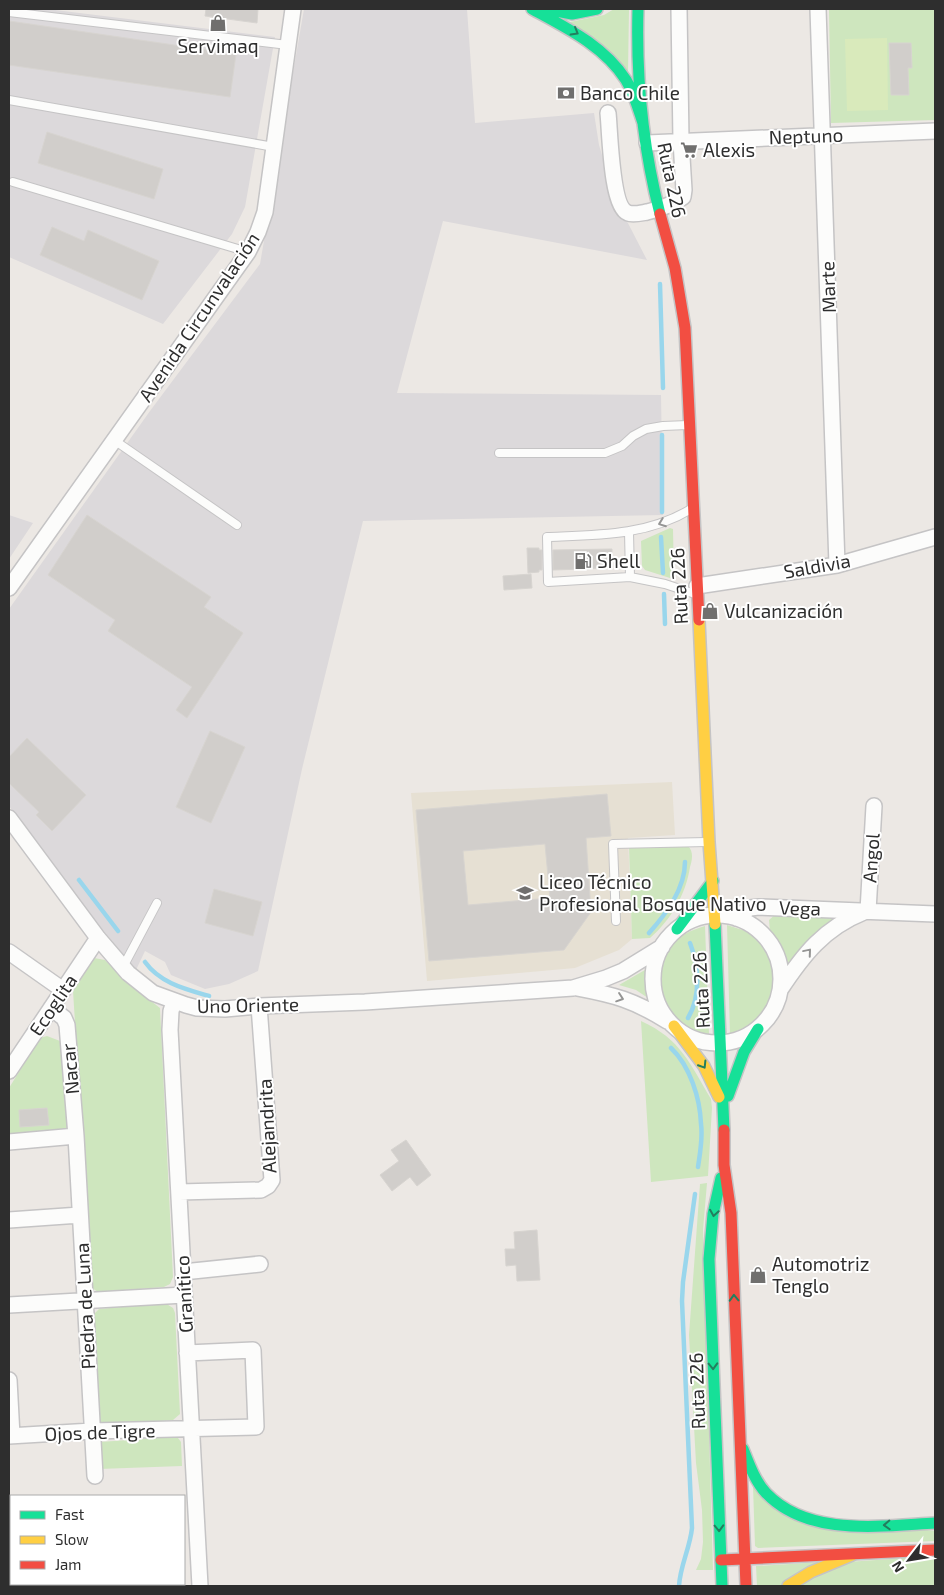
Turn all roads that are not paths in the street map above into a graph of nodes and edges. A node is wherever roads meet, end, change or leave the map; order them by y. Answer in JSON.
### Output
{"nodes":[{"id":1,"x":293,"y":9,"type":"edge"},
{"id":2,"x":532,"y":9,"type":"edge"},
{"id":3,"x":546,"y":9,"type":"edge"},
{"id":4,"x":597,"y":9,"type":"edge"},
{"id":5,"x":638,"y":9,"type":"edge"},
{"id":6,"x":679,"y":9,"type":"edge"},
{"id":7,"x":818,"y":9,"type":"edge"},
{"id":8,"x":9,"y":12,"type":"edge"},
{"id":9,"x":288,"y":45,"type":"junction"},
{"id":10,"x":9,"y":100,"type":"edge"},
{"id":11,"x":608,"y":113,"type":"dead end"},
{"id":12,"x":643,"y":123,"type":"junction"},
{"id":13,"x":935,"y":131,"type":"edge"},
{"id":14,"x":823,"y":135,"type":"junction"},
{"id":15,"x":681,"y":141,"type":"junction"},
{"id":16,"x":647,"y":144,"type":"junction"},
{"id":17,"x":274,"y":147,"type":"junction"},
{"id":18,"x":13,"y":182,"type":"dead end"},
{"id":19,"x":660,"y":209,"type":"junction"},
{"id":20,"x":248,"y":252,"type":"junction"},
{"id":21,"x":690,"y":425,"type":"junction"},
{"id":22,"x":114,"y":440,"type":"junction"},
{"id":23,"x":499,"y":453,"type":"dead end"},
{"id":24,"x":693,"y":508,"type":"junction"},
{"id":25,"x":237,"y":525,"type":"dead end"},
{"id":26,"x":628,"y":532,"type":"junction"},
{"id":27,"x":935,"y":537,"type":"edge"},
{"id":28,"x":838,"y":565,"type":"junction"},
{"id":29,"x":630,"y":577,"type":"junction"},
{"id":30,"x":9,"y":588,"type":"edge"},
{"id":31,"x":697,"y":590,"type":"junction"},
{"id":32,"x":874,"y":806,"type":"dead end"},
{"id":33,"x":9,"y":818,"type":"edge"},
{"id":34,"x":709,"y":842,"type":"junction"},
{"id":35,"x":713,"y":881,"type":"junction"},
{"id":36,"x":157,"y":903,"type":"dead end"},
{"id":37,"x":868,"y":911,"type":"junction"},
{"id":38,"x":935,"y":914,"type":"edge"},
{"id":39,"x":715,"y":915,"type":"junction"},
{"id":40,"x":734,"y":918,"type":"junction"},
{"id":41,"x":616,"y":921,"type":"dead end"},
{"id":42,"x":677,"y":929,"type":"junction"},
{"id":43,"x":98,"y":938,"type":"junction"},
{"id":44,"x":662,"y":947,"type":"junction"},
{"id":45,"x":9,"y":952,"type":"edge"},
{"id":46,"x":123,"y":967,"type":"junction"},
{"id":47,"x":573,"y":988,"type":"junction"},
{"id":48,"x":63,"y":990,"type":"junction"},
{"id":49,"x":780,"y":991,"type":"junction"},
{"id":50,"x":174,"y":1002,"type":"junction"},
{"id":51,"x":259,"y":1006,"type":"junction"},
{"id":52,"x":51,"y":1008,"type":"junction"},
{"id":53,"x":674,"y":1026,"type":"junction"},
{"id":54,"x":758,"y":1028,"type":"junction"},
{"id":55,"x":721,"y":1043,"type":"junction"},
{"id":56,"x":14,"y":1053,"type":"edge"},
{"id":57,"x":9,"y":1072,"type":"edge"},
{"id":58,"x":724,"y":1109,"type":"junction"},
{"id":59,"x":76,"y":1136,"type":"junction"},
{"id":60,"x":9,"y":1142,"type":"edge"},
{"id":61,"x":724,"y":1165,"type":"junction"},
{"id":62,"x":179,"y":1192,"type":"junction"},
{"id":63,"x":80,"y":1215,"type":"junction"},
{"id":64,"x":9,"y":1220,"type":"edge"},
{"id":65,"x":260,"y":1264,"type":"dead end"},
{"id":66,"x":183,"y":1272,"type":"junction"},
{"id":67,"x":184,"y":1295,"type":"junction"},
{"id":68,"x":85,"y":1301,"type":"junction"},
{"id":69,"x":9,"y":1305,"type":"edge"},
{"id":70,"x":187,"y":1353,"type":"junction"},
{"id":71,"x":9,"y":1380,"type":"edge"},
{"id":72,"x":192,"y":1429,"type":"junction"},
{"id":73,"x":92,"y":1431,"type":"junction"},
{"id":74,"x":10,"y":1436,"type":"edge"},
{"id":75,"x":739,"y":1441,"type":"junction"},
{"id":76,"x":95,"y":1476,"type":"dead end"},
{"id":77,"x":935,"y":1523,"type":"edge"},
{"id":78,"x":935,"y":1550,"type":"edge"},
{"id":79,"x":852,"y":1555,"type":"junction"},
{"id":80,"x":745,"y":1559,"type":"junction"},
{"id":81,"x":720,"y":1560,"type":"junction"},
{"id":82,"x":200,"y":1586,"type":"edge"},
{"id":83,"x":722,"y":1586,"type":"edge"},
{"id":84,"x":746,"y":1586,"type":"edge"},
{"id":85,"x":788,"y":1586,"type":"edge"}],
"edges":[{"from":1,"to":9,"type":"street","name":"Avenida Circunvalación"},
{"from":2,"to":12,"type":"main road","one_way":true},
{"from":3,"to":4,"type":"main road"},
{"from":5,"to":12,"type":"main road","name":"Ruta 226"},
{"from":6,"to":15,"type":"street"},
{"from":7,"to":14,"type":"street","name":"Marte"},
{"from":8,"to":9,"type":"lane"},
{"from":9,"to":17,"type":"street","name":"Avenida Circunvalación"},
{"from":10,"to":17,"type":"lane"},
{"from":11,"to":19,"type":"street"},
{"from":12,"to":16,"type":"main road","name":"Ruta 226"},
{"from":13,"to":14,"type":"street","name":"Neptuno"},
{"from":14,"to":15,"type":"street","name":"Neptuno"},
{"from":14,"to":28,"type":"street","name":"Marte"},
{"from":15,"to":16,"type":"street","name":"Neptuno"},
{"from":15,"to":19,"type":"street"},
{"from":16,"to":19,"type":"main road","name":"Ruta 226"},
{"from":17,"to":20,"type":"street","name":"Avenida Circunvalación"},
{"from":18,"to":20,"type":"lane"},
{"from":19,"to":21,"type":"main road","name":"Ruta 226"},
{"from":20,"to":22,"type":"street","name":"Avenida Circunvalación"},
{"from":21,"to":23,"type":"lane"},
{"from":21,"to":24,"type":"main road","name":"Ruta 226"},
{"from":22,"to":25,"type":"lane"},
{"from":22,"to":30,"type":"street","name":"Avenida Circunvalación"},
{"from":24,"to":26,"type":"lane","one_way":true},
{"from":24,"to":31,"type":"main road","name":"Ruta 226"},
{"from":26,"to":29,"type":"lane"},
{"from":26,"to":29,"type":"lane"},
{"from":27,"to":28,"type":"street","name":"Saldivia"},
{"from":28,"to":31,"type":"street","name":"Saldivia"},
{"from":29,"to":31,"type":"lane"},
{"from":31,"to":34,"type":"main road","name":"Ruta 226"},
{"from":32,"to":37,"type":"street","name":"Angol"},
{"from":33,"to":43,"type":"street","name":"Uno Oriente"},
{"from":34,"to":35,"type":"main road","name":"Ruta 226"},
{"from":34,"to":41,"type":"lane"},
{"from":35,"to":39,"type":"main road","name":"Ruta 226"},
{"from":35,"to":40,"type":"main road"},
{"from":35,"to":42,"type":"main road"},
{"from":36,"to":46,"type":"lane"},
{"from":37,"to":38,"type":"street","name":"Vega"},
{"from":37,"to":40,"type":"street","name":"Vega"},
{"from":49,"to":37,"type":"street","name":"Vega","one_way":true},
{"from":39,"to":40,"type":"street"},
{"from":39,"to":42,"type":"street"},
{"from":39,"to":55,"type":"main road","name":"Ruta 226"},
{"from":40,"to":49,"type":"street"},
{"from":42,"to":44,"type":"street"},
{"from":43,"to":46,"type":"street","name":"Uno Oriente"},
{"from":43,"to":48,"type":"street","name":"Ecoglita"},
{"from":44,"to":47,"type":"street","name":"Uno Oriente"},
{"from":44,"to":53,"type":"street"},
{"from":45,"to":48,"type":"street"},
{"from":46,"to":50,"type":"street","name":"Uno Oriente"},
{"from":47,"to":51,"type":"street","name":"Uno Oriente"},
{"from":47,"to":53,"type":"street","name":"Uno Oriente","one_way":true},
{"from":48,"to":52,"type":"street","name":"Ecoglita"},
{"from":49,"to":54,"type":"street","name":"Vega"},
{"from":50,"to":51,"type":"street","name":"Uno Oriente"},
{"from":50,"to":62,"type":"street","name":"Granítico"},
{"from":51,"to":62,"type":"street","name":"Alejandrita"},
{"from":52,"to":56,"type":"street","name":"Ecoglita"},
{"from":52,"to":59,"type":"street","name":"Nacar"},
{"from":53,"to":55,"type":"street","name":"Uno Oriente"},
{"from":53,"to":58,"type":"main road","one_way":true},
{"from":54,"to":55,"type":"street"},
{"from":54,"to":58,"type":"main road"},
{"from":55,"to":58,"type":"main road","name":"Ruta 226"},
{"from":56,"to":57,"type":"street","name":"Ecoglita"},
{"from":58,"to":61,"type":"main road","name":"Ruta 226"},
{"from":59,"to":60,"type":"street"},
{"from":59,"to":63,"type":"street","name":"Piedra de Luna"},
{"from":75,"to":61,"type":"main road","name":"Ruta 226","one_way":true},
{"from":61,"to":81,"type":"main road","name":"Ruta 226","one_way":true},
{"from":62,"to":66,"type":"street","name":"Granítico"},
{"from":63,"to":64,"type":"street"},
{"from":63,"to":68,"type":"street","name":"Piedra de Luna"},
{"from":65,"to":66,"type":"street"},
{"from":66,"to":67,"type":"street","name":"Granítico"},
{"from":67,"to":68,"type":"street"},
{"from":67,"to":70,"type":"street","name":"Granítico"},
{"from":68,"to":69,"type":"street"},
{"from":68,"to":73,"type":"street","name":"Piedra de Luna"},
{"from":70,"to":72,"type":"street","name":"Granítico"},
{"from":70,"to":72,"type":"street","name":"Ojos de Tigre"},
{"from":71,"to":74,"type":"street"},
{"from":72,"to":73,"type":"street","name":"Ojos de Tigre"},
{"from":72,"to":82,"type":"street","name":"Granítico"},
{"from":73,"to":74,"type":"street","name":"Ojos de Tigre"},
{"from":73,"to":76,"type":"street","name":"Piedra de Luna"},
{"from":77,"to":75,"type":"main road","one_way":true},
{"from":75,"to":80,"type":"main road","name":"Ruta 226"},
{"from":78,"to":79,"type":"main road"},
{"from":79,"to":80,"type":"main road"},
{"from":79,"to":85,"type":"main road"},
{"from":80,"to":81,"type":"main road"},
{"from":80,"to":84,"type":"main road","name":"Ruta 226"},
{"from":81,"to":83,"type":"main road","name":"Ruta 226"}]}
